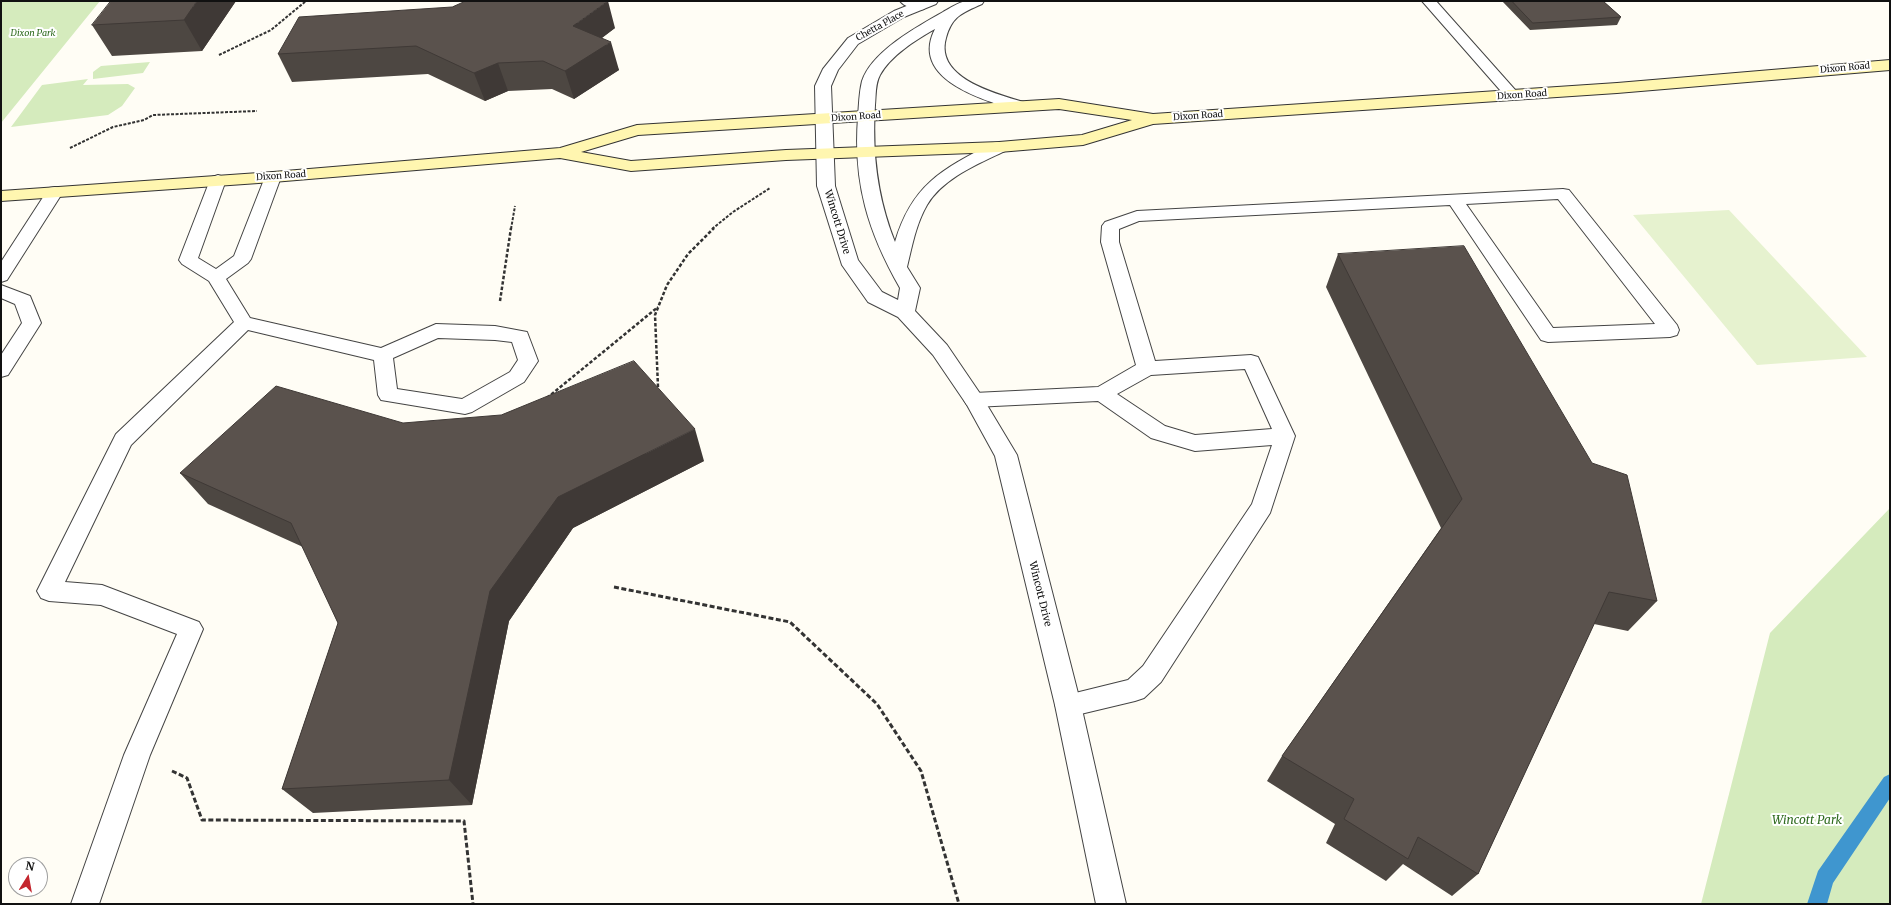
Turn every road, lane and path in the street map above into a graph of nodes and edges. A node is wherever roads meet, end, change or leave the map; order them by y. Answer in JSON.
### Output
{"nodes":[{"id":1,"x":306,"y":1,"type":"edge"},
{"id":2,"x":977,"y":1,"type":"edge"},
{"id":3,"x":1429,"y":1,"type":"edge"},
{"id":4,"x":919,"y":3,"type":"edge"},
{"id":5,"x":951,"y":14,"type":"junction"},
{"id":6,"x":219,"y":55,"type":"dead end"},
{"id":7,"x":1890,"y":65,"type":"edge"},
{"id":8,"x":1512,"y":95,"type":"junction"},
{"id":9,"x":1024,"y":107,"type":"junction"},
{"id":10,"x":257,"y":111,"type":"dead end"},
{"id":11,"x":866,"y":116,"type":"junction"},
{"id":12,"x":823,"y":119,"type":"junction"},
{"id":13,"x":1153,"y":119,"type":"junction"},
{"id":14,"x":999,"y":146,"type":"junction"},
{"id":15,"x":70,"y":148,"type":"dead end"},
{"id":16,"x":864,"y":152,"type":"junction"},
{"id":17,"x":561,"y":153,"type":"junction"},
{"id":18,"x":824,"y":154,"type":"junction"},
{"id":19,"x":273,"y":177,"type":"junction"},
{"id":20,"x":218,"y":180,"type":"junction"},
{"id":21,"x":774,"y":186,"type":"dead end"},
{"id":22,"x":55,"y":192,"type":"junction"},
{"id":23,"x":1,"y":196,"type":"edge"},
{"id":24,"x":1455,"y":200,"type":"junction"},
{"id":25,"x":515,"y":206,"type":"dead end"},
{"id":26,"x":896,"y":268,"type":"junction"},
{"id":27,"x":1,"y":276,"type":"edge"},
{"id":28,"x":216,"y":278,"type":"junction"},
{"id":29,"x":1,"y":291,"type":"edge"},
{"id":30,"x":658,"y":307,"type":"junction"},
{"id":31,"x":905,"y":312,"type":"junction"},
{"id":32,"x":244,"y":322,"type":"junction"},
{"id":33,"x":496,"y":333,"type":"junction"},
{"id":34,"x":383,"y":355,"type":"junction"},
{"id":35,"x":1147,"y":368,"type":"junction"},
{"id":36,"x":1,"y":370,"type":"edge"},
{"id":37,"x":658,"y":387,"type":"edge"},
{"id":38,"x":1102,"y":394,"type":"junction"},
{"id":39,"x":546,"y":398,"type":"edge"},
{"id":40,"x":974,"y":400,"type":"junction"},
{"id":41,"x":1285,"y":436,"type":"junction"},
{"id":42,"x":614,"y":587,"type":"dead end"},
{"id":43,"x":1068,"y":705,"type":"junction"},
{"id":44,"x":137,"y":755,"type":"junction"},
{"id":45,"x":85,"y":904,"type":"edge"},
{"id":46,"x":473,"y":904,"type":"edge"},
{"id":47,"x":959,"y":904,"type":"edge"},
{"id":48,"x":1111,"y":904,"type":"edge"}],
"edges":[{"from":1,"to":6,"type":"path"},
{"from":2,"to":5,"type":"street"},
{"from":3,"to":8,"type":"lane"},
{"from":4,"to":12,"type":"street","name":"Chetta Place"},
{"from":5,"to":9,"type":"street"},
{"from":5,"to":11,"type":"street"},
{"from":7,"to":8,"type":"main road","name":"Dixon Road"},
{"from":8,"to":13,"type":"main road","name":"Dixon Road"},
{"from":9,"to":11,"type":"main road","name":"Dixon Road"},
{"from":9,"to":13,"type":"main road","name":"Dixon Road"},
{"from":10,"to":15,"type":"path"},
{"from":11,"to":12,"type":"main road","name":"Dixon Road"},
{"from":11,"to":16,"type":"street"},
{"from":12,"to":17,"type":"main road","name":"Dixon Road"},
{"from":12,"to":18,"type":"street","name":"Chetta Place"},
{"from":13,"to":14,"type":"main road","name":"Dixon Road"},
{"from":14,"to":16,"type":"main road","name":"Dixon Road"},
{"from":14,"to":26,"type":"street"},
{"from":16,"to":18,"type":"main road","name":"Dixon Road"},
{"from":16,"to":26,"type":"street"},
{"from":17,"to":18,"type":"main road","name":"Dixon Road"},
{"from":17,"to":19,"type":"main road","name":"Dixon Road"},
{"from":18,"to":31,"type":"street","name":"Wincott Drive"},
{"from":19,"to":20,"type":"main road","name":"Dixon Road"},
{"from":19,"to":28,"type":"lane"},
{"from":20,"to":22,"type":"main road","name":"Dixon Road"},
{"from":20,"to":28,"type":"lane"},
{"from":21,"to":30,"type":"path"},
{"from":22,"to":23,"type":"main road","name":"Dixon Road"},
{"from":22,"to":27,"type":"lane"},
{"from":24,"to":24,"type":"lane"},
{"from":24,"to":35,"type":"lane"},
{"from":25,"to":33,"type":"path"},
{"from":26,"to":31,"type":"street"},
{"from":28,"to":32,"type":"lane"},
{"from":29,"to":36,"type":"lane"},
{"from":30,"to":37,"type":"path"},
{"from":30,"to":39,"type":"path"},
{"from":31,"to":40,"type":"street","name":"Wincott Drive"},
{"from":32,"to":34,"type":"lane"},
{"from":32,"to":44,"type":"lane"},
{"from":33,"to":34,"type":"lane"},
{"from":33,"to":34,"type":"lane"},
{"from":35,"to":38,"type":"lane"},
{"from":35,"to":41,"type":"lane"},
{"from":38,"to":40,"type":"lane"},
{"from":38,"to":41,"type":"lane"},
{"from":40,"to":43,"type":"street","name":"Wincott Drive"},
{"from":41,"to":43,"type":"lane"},
{"from":42,"to":47,"type":"path"},
{"from":43,"to":48,"type":"street","name":"Wincott Drive"},
{"from":44,"to":45,"type":"lane"},
{"from":44,"to":46,"type":"path"}]}
